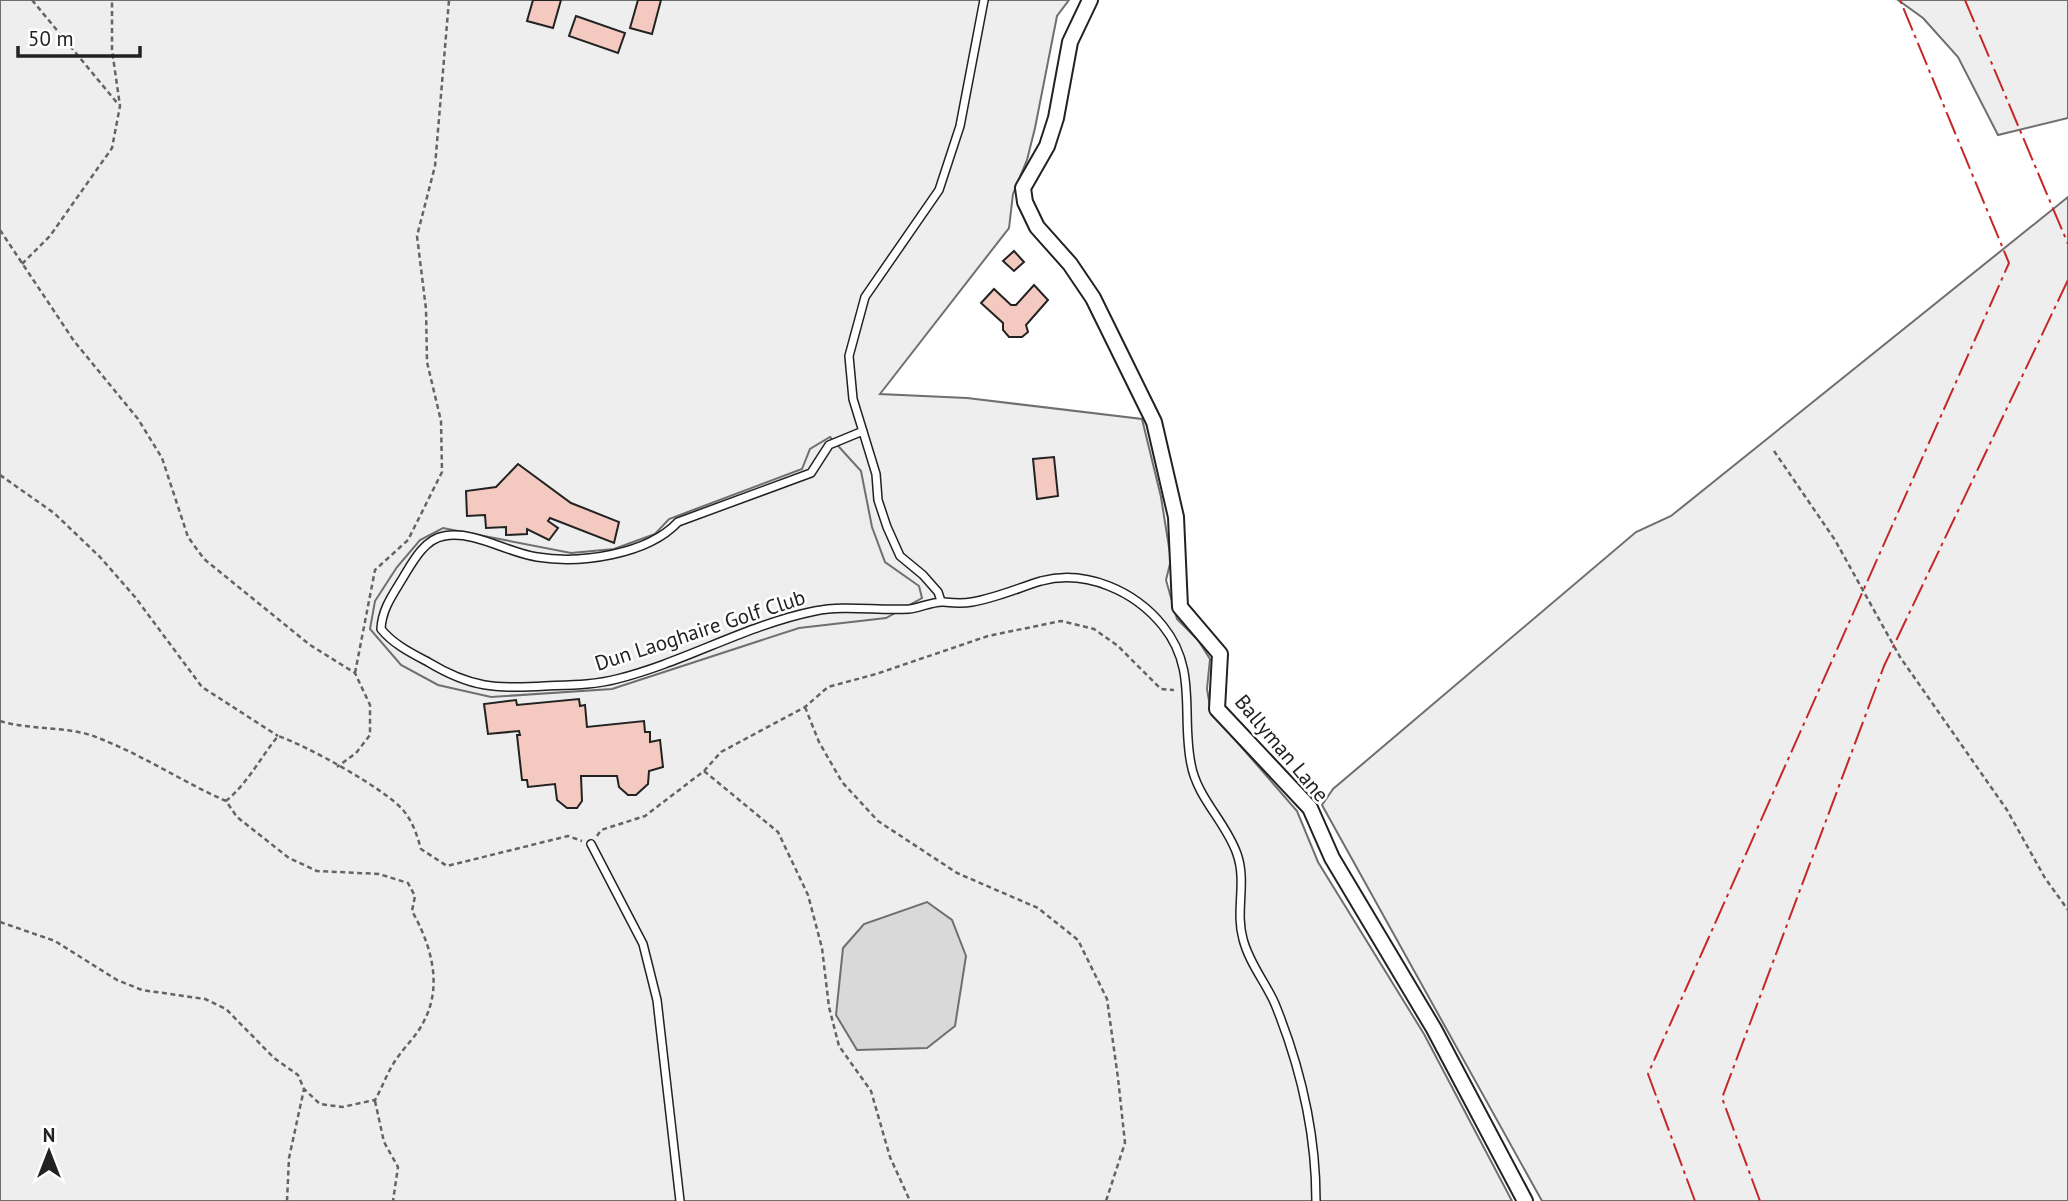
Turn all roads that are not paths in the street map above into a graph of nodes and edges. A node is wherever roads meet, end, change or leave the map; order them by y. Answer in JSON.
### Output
{"nodes":[{"id":1,"x":984,"y":0,"type":"edge"},
{"id":2,"x":1090,"y":0,"type":"edge"},
{"id":3,"x":863,"y":431,"type":"junction"},
{"id":4,"x":941,"y":601,"type":"junction"},
{"id":5,"x":591,"y":844,"type":"road end"},
{"id":6,"x":680,"y":1201,"type":"edge"},
{"id":7,"x":1316,"y":1201,"type":"edge"},
{"id":8,"x":1525,"y":1201,"type":"edge"}],
"edges":[{"from":1,"to":3,"type":"lane"},
{"from":2,"to":8,"type":"street","name":"Ballyman Lane"},
{"from":3,"to":4,"type":"lane"},
{"from":3,"to":4,"type":"lane","name":"Dun Laoghaire Golf Club"},
{"from":4,"to":7,"type":"lane","name":"Dun Laoghaire Golf Club"},
{"from":5,"to":6,"type":"lane"}]}
